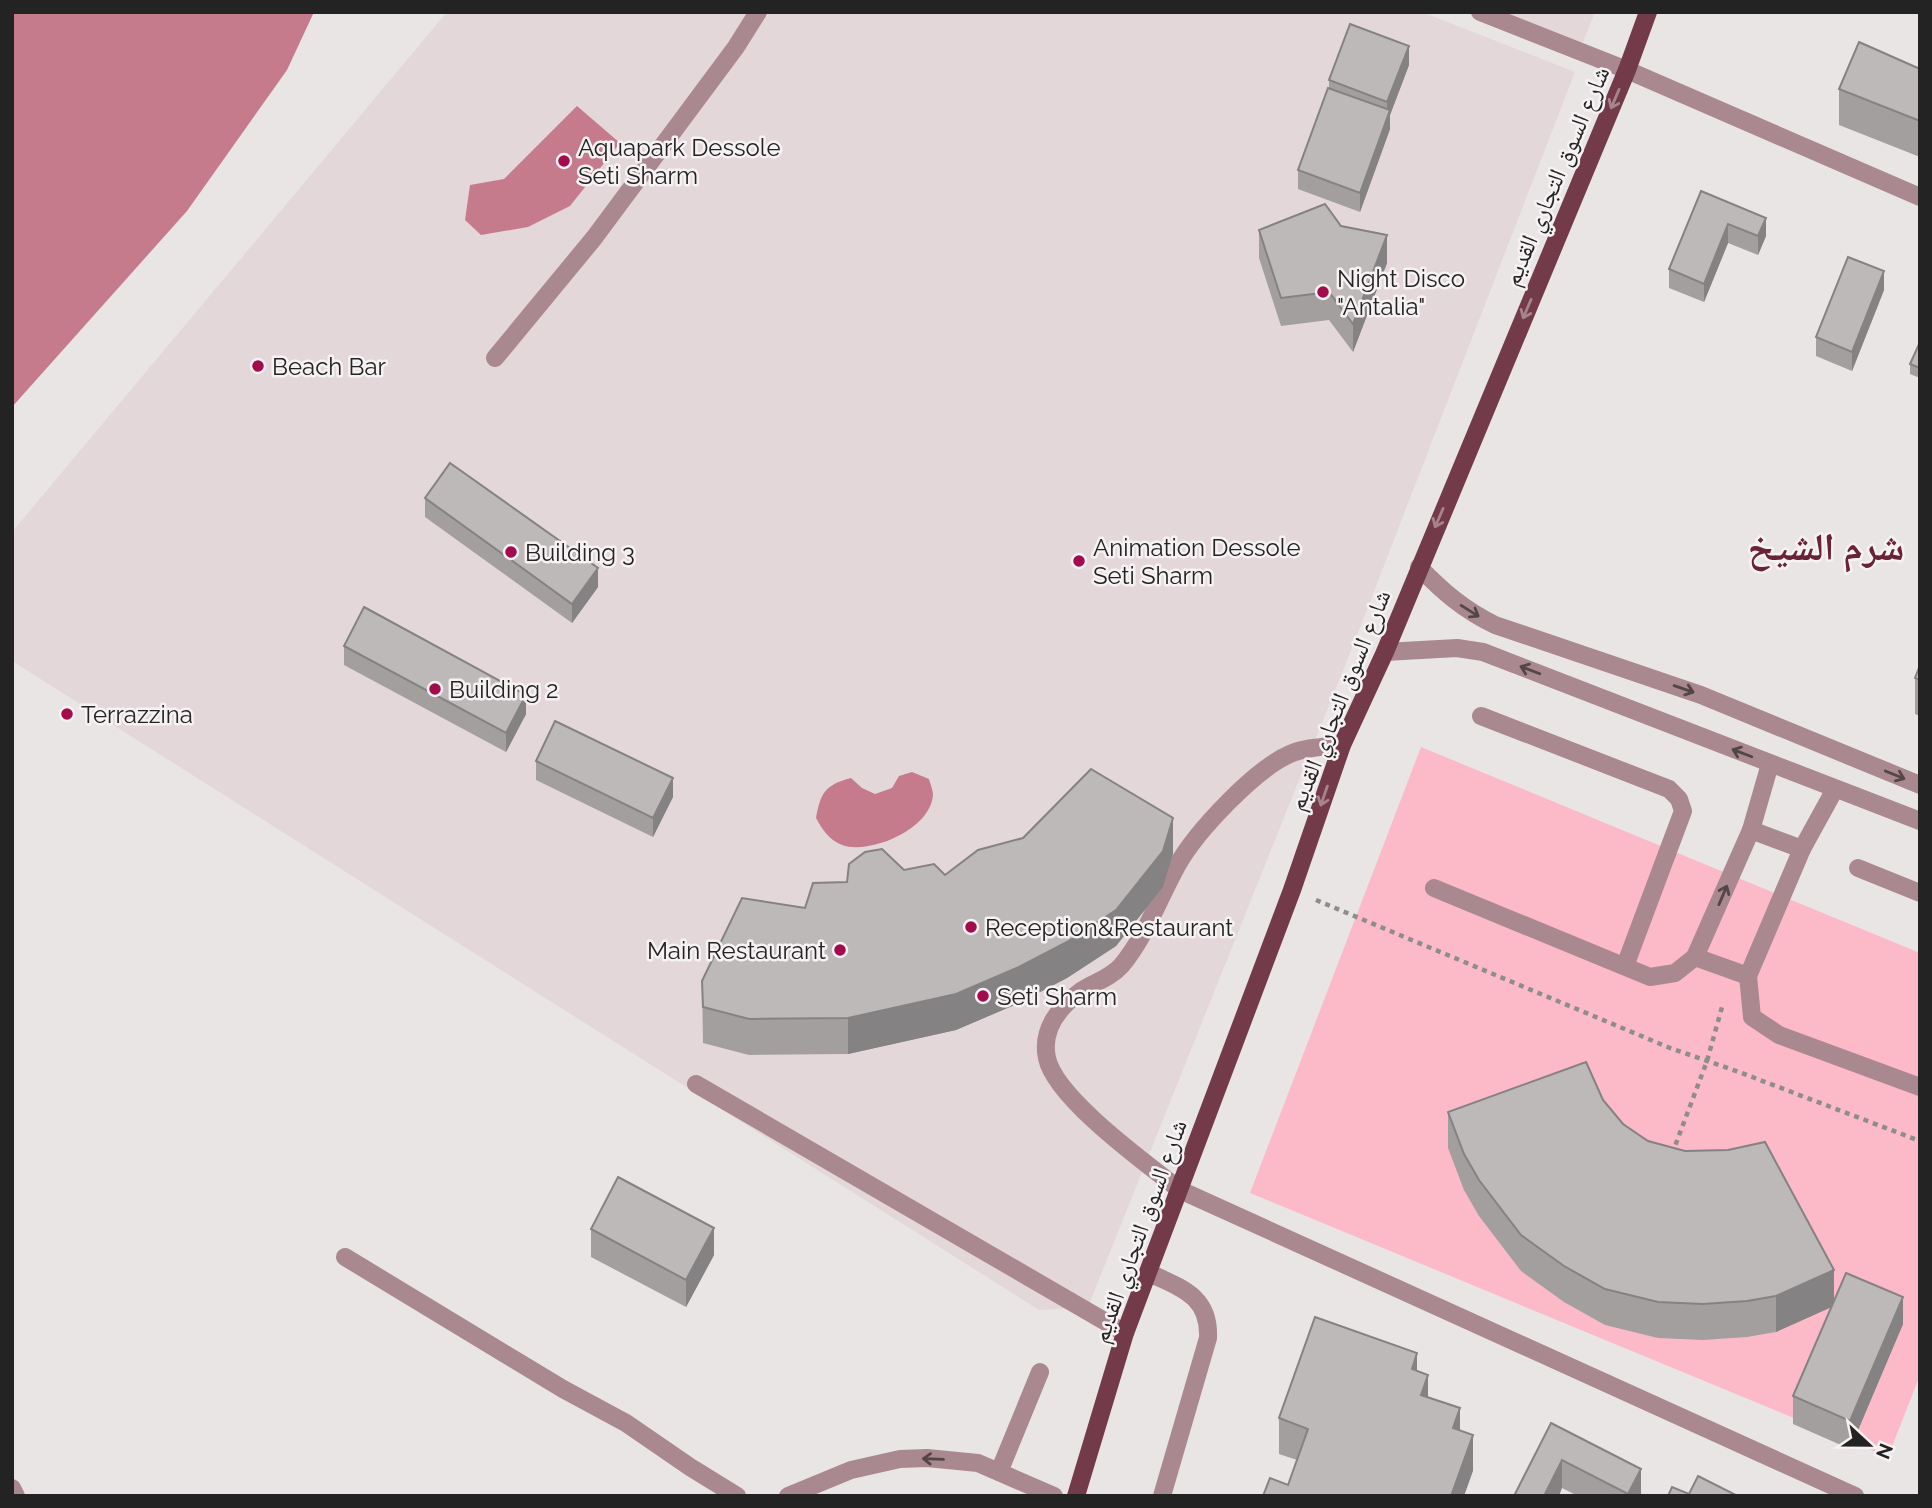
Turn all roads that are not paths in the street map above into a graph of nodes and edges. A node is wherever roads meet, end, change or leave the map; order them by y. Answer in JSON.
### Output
{"nodes":[{"id":1,"x":758,"y":12,"type":"edge"},
{"id":2,"x":1480,"y":12,"type":"edge"},
{"id":3,"x":1648,"y":12,"type":"edge"},
{"id":4,"x":1525,"y":20,"type":"edge"},
{"id":5,"x":1627,"y":70,"type":"junction"},
{"id":6,"x":1920,"y":197,"type":"edge"},
{"id":7,"x":495,"y":358,"type":"dead end"},
{"id":8,"x":1419,"y":567,"type":"junction"},
{"id":9,"x":1385,"y":652,"type":"junction"},
{"id":10,"x":1481,"y":716,"type":"dead end"},
{"id":11,"x":1342,"y":745,"type":"junction"},
{"id":12,"x":1770,"y":764,"type":"junction"},
{"id":13,"x":1920,"y":785,"type":"edge"},
{"id":14,"x":1835,"y":789,"type":"junction"},
{"id":15,"x":1920,"y":821,"type":"edge"},
{"id":16,"x":1751,"y":830,"type":"junction"},
{"id":17,"x":1802,"y":849,"type":"junction"},
{"id":18,"x":1858,"y":868,"type":"dead end"},
{"id":19,"x":1434,"y":888,"type":"dead end"},
{"id":20,"x":1920,"y":893,"type":"edge"},
{"id":21,"x":1695,"y":957,"type":"junction"},
{"id":22,"x":1625,"y":967,"type":"junction"},
{"id":23,"x":1748,"y":976,"type":"junction"},
{"id":24,"x":696,"y":1084,"type":"dead end"},
{"id":25,"x":1920,"y":1087,"type":"edge"},
{"id":26,"x":1180,"y":1191,"type":"junction"},
{"id":27,"x":345,"y":1257,"type":"dead end"},
{"id":28,"x":1149,"y":1273,"type":"junction"},
{"id":29,"x":1125,"y":1333,"type":"junction"},
{"id":30,"x":1040,"y":1372,"type":"dead end"},
{"id":31,"x":999,"y":1472,"type":"junction"},
{"id":32,"x":12,"y":1488,"type":"edge"},
{"id":33,"x":16,"y":1496,"type":"edge"},
{"id":34,"x":737,"y":1496,"type":"edge"},
{"id":35,"x":788,"y":1496,"type":"edge"},
{"id":36,"x":1054,"y":1496,"type":"edge"},
{"id":37,"x":1076,"y":1496,"type":"edge"},
{"id":38,"x":1162,"y":1496,"type":"edge"},
{"id":39,"x":1855,"y":1496,"type":"edge"}],
"edges":[{"from":1,"to":7,"type":"street"},
{"from":2,"to":4,"type":"street"},
{"from":3,"to":5,"type":"main road","name":"شارع السوق التجاري القديم"},
{"from":4,"to":5,"type":"street"},
{"from":5,"to":6,"type":"street"},
{"from":5,"to":8,"type":"main road","name":"شارع السوق التجاري القديم","one_way":true},
{"from":8,"to":9,"type":"main road","name":"شارع السوق التجاري القديم"},
{"from":8,"to":13,"type":"street","one_way":true},
{"from":9,"to":11,"type":"main road","name":"شارع السوق التجاري القديم"},
{"from":12,"to":9,"type":"street","one_way":true},
{"from":10,"to":22,"type":"street"},
{"from":11,"to":26,"type":"main road","name":"شارع السوق التجاري القديم","one_way":true},
{"from":11,"to":26,"type":"street"},
{"from":12,"to":14,"type":"street"},
{"from":12,"to":16,"type":"street"},
{"from":14,"to":15,"type":"street"},
{"from":14,"to":17,"type":"street"},
{"from":16,"to":17,"type":"street"},
{"from":21,"to":16,"type":"street","one_way":true},
{"from":17,"to":23,"type":"street"},
{"from":18,"to":20,"type":"street"},
{"from":19,"to":22,"type":"street"},
{"from":21,"to":22,"type":"street"},
{"from":21,"to":23,"type":"street"},
{"from":23,"to":25,"type":"street"},
{"from":24,"to":29,"type":"street"},
{"from":26,"to":28,"type":"main road","name":"شارع السوق التجاري القديم"},
{"from":26,"to":39,"type":"street"},
{"from":27,"to":34,"type":"street"},
{"from":28,"to":29,"type":"main road","name":"شارع السوق التجاري القديم"},
{"from":28,"to":38,"type":"street"},
{"from":29,"to":37,"type":"main road","name":"شارع السوق التجاري القديم"},
{"from":30,"to":31,"type":"street"},
{"from":31,"to":35,"type":"street","one_way":true},
{"from":31,"to":36,"type":"street"},
{"from":32,"to":33,"type":"street"}]}
